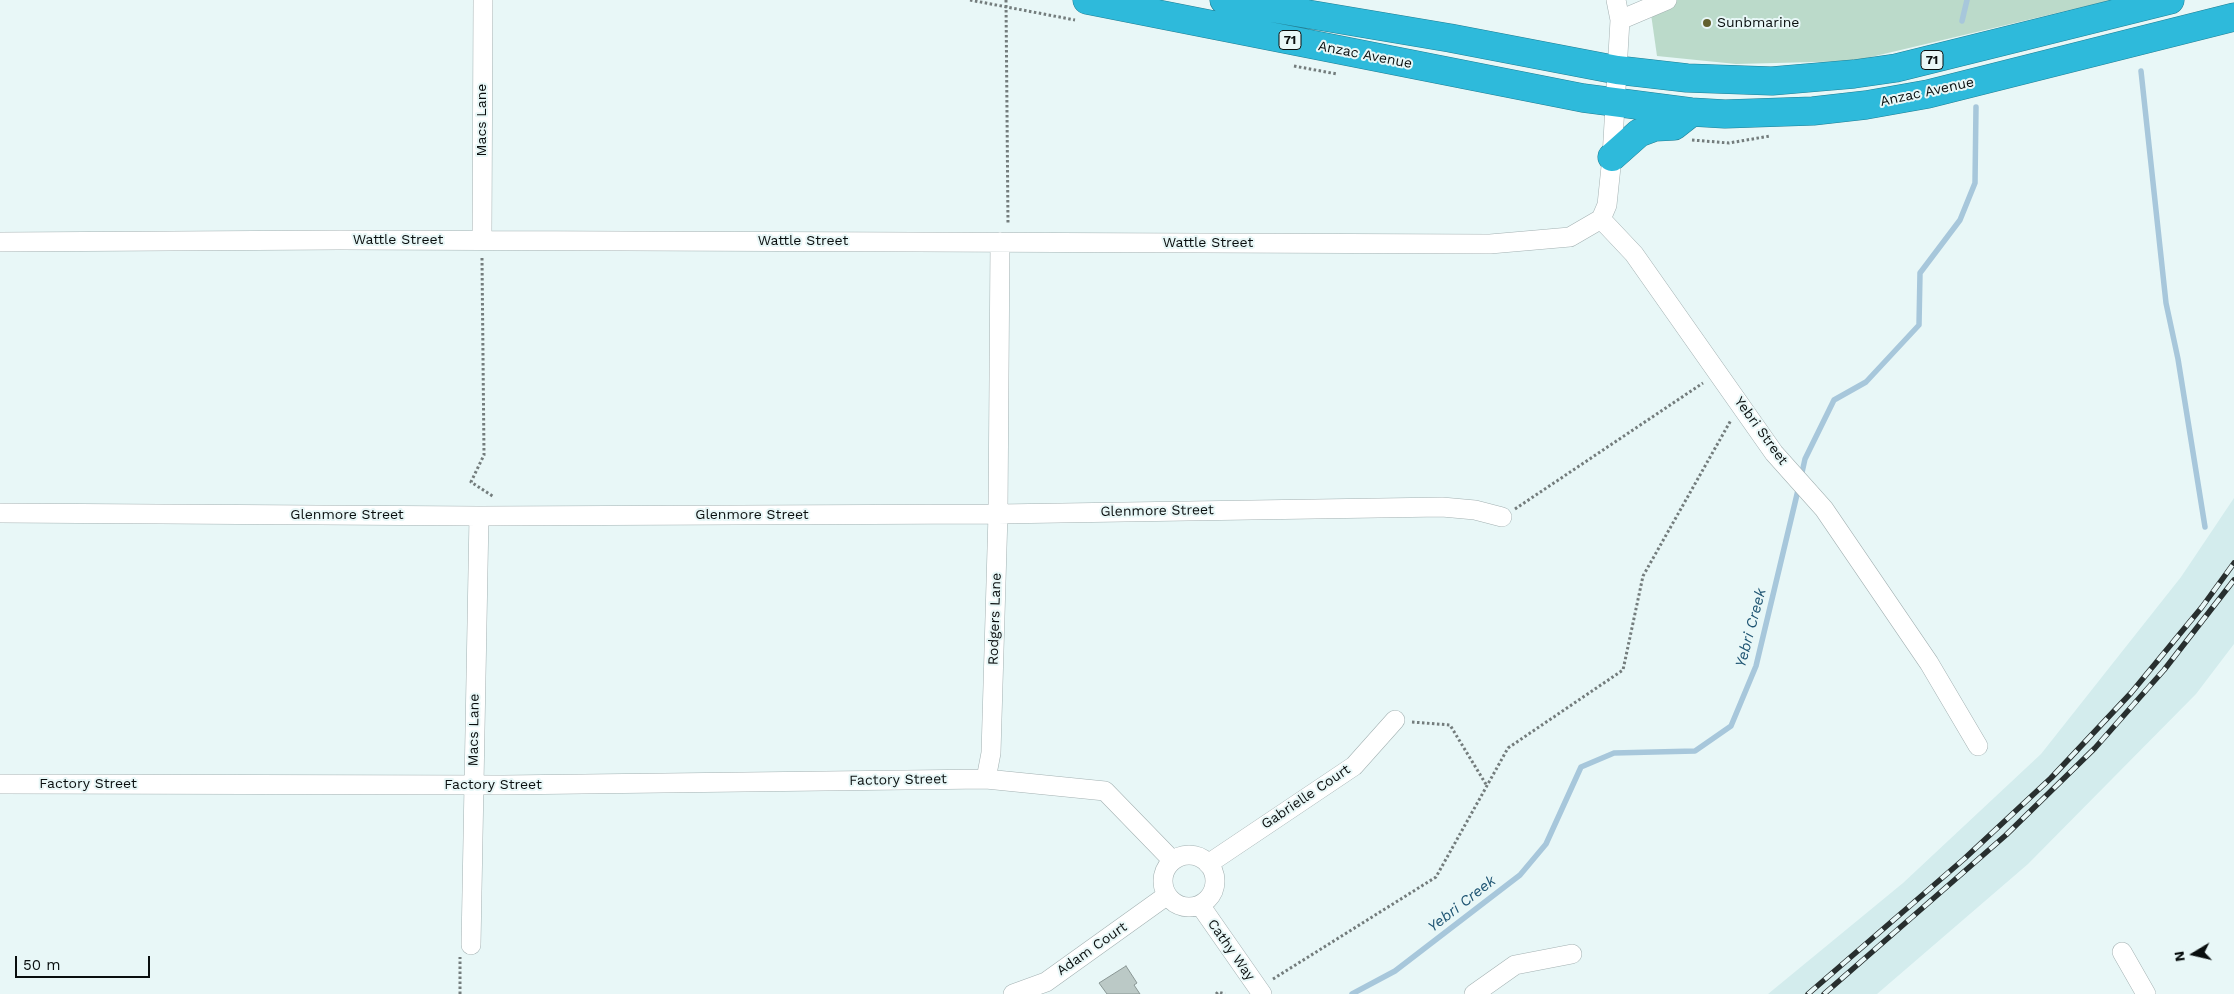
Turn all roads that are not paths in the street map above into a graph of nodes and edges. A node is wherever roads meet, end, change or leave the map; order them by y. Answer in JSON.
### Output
{"nodes":[{"id":1,"x":483,"y":0,"type":"edge"},
{"id":2,"x":1087,"y":0,"type":"edge"},
{"id":3,"x":1224,"y":0,"type":"edge"},
{"id":4,"x":1616,"y":0,"type":"edge"},
{"id":5,"x":1667,"y":0,"type":"edge"},
{"id":6,"x":2170,"y":0,"type":"edge"},
{"id":7,"x":2234,"y":17,"type":"edge"},
{"id":8,"x":1620,"y":20,"type":"junction"},
{"id":9,"x":1617,"y":70,"type":"junction"},
{"id":10,"x":1614,"y":102,"type":"junction"},
{"id":11,"x":1691,"y":112,"type":"junction"},
{"id":12,"x":1612,"y":157,"type":"junction"},
{"id":13,"x":1601,"y":219,"type":"junction"},
{"id":14,"x":482,"y":240,"type":"junction"},
{"id":15,"x":0,"y":242,"type":"edge"},
{"id":16,"x":1000,"y":242,"type":"junction"},
{"id":17,"x":0,"y":513,"type":"edge"},
{"id":18,"x":998,"y":514,"type":"junction"},
{"id":19,"x":479,"y":516,"type":"junction"},
{"id":20,"x":1502,"y":517,"type":"road end"},
{"id":21,"x":1395,"y":720,"type":"road end"},
{"id":22,"x":1978,"y":746,"type":"dead end"},
{"id":23,"x":986,"y":779,"type":"junction"},
{"id":24,"x":0,"y":784,"type":"edge"},
{"id":25,"x":473,"y":785,"type":"junction"},
{"id":26,"x":1172,"y":860,"type":"junction"},
{"id":27,"x":1208,"y":864,"type":"junction"},
{"id":28,"x":1166,"y":896,"type":"junction"},
{"id":29,"x":1200,"y":906,"type":"junction"},
{"id":30,"x":471,"y":945,"type":"road end"},
{"id":31,"x":2122,"y":952,"type":"dead end"},
{"id":32,"x":1572,"y":954,"type":"dead end"},
{"id":33,"x":1260,"y":991,"type":"edge"},
{"id":34,"x":1013,"y":994,"type":"edge"},
{"id":35,"x":1474,"y":994,"type":"edge"},
{"id":36,"x":2146,"y":994,"type":"edge"}],
"edges":[{"from":1,"to":14,"type":"street","name":"Macs Lane"},
{"from":2,"to":10,"type":"highway","name":"Anzac Avenue","number":"71"},
{"from":3,"to":9,"type":"highway","number":"71"},
{"from":4,"to":8,"type":"street"},
{"from":5,"to":8,"type":"street"},
{"from":6,"to":9,"type":"highway","number":"71"},
{"from":7,"to":11,"type":"highway","name":"Anzac Avenue","number":"71"},
{"from":8,"to":9,"type":"street"},
{"from":9,"to":10,"type":"street"},
{"from":10,"to":11,"type":"highway","name":"Anzac Avenue","number":"71"},
{"from":10,"to":12,"type":"street"},
{"from":11,"to":12,"type":"highway"},
{"from":12,"to":13,"type":"street"},
{"from":13,"to":16,"type":"street","name":"Wattle Street"},
{"from":13,"to":22,"type":"street","name":"Yebri Street"},
{"from":14,"to":15,"type":"street","name":"Wattle Street"},
{"from":14,"to":16,"type":"street","name":"Wattle Street"},
{"from":16,"to":18,"type":"street","name":"Rodgers Lane"},
{"from":17,"to":19,"type":"street","name":"Glenmore Street"},
{"from":18,"to":19,"type":"street","name":"Glenmore Street"},
{"from":18,"to":20,"type":"street","name":"Glenmore Street"},
{"from":18,"to":23,"type":"street","name":"Rodgers Lane"},
{"from":19,"to":25,"type":"street","name":"Macs Lane"},
{"from":21,"to":27,"type":"street","name":"Gabrielle Court"},
{"from":23,"to":25,"type":"street","name":"Factory Street"},
{"from":23,"to":26,"type":"street"},
{"from":24,"to":25,"type":"street","name":"Factory Street"},
{"from":25,"to":30,"type":"street","name":"Macs Lane"},
{"from":26,"to":27,"type":"street"},
{"from":26,"to":28,"type":"street"},
{"from":27,"to":29,"type":"street"},
{"from":28,"to":29,"type":"street"},
{"from":28,"to":34,"type":"street","name":"Adam Court"},
{"from":29,"to":33,"type":"street","name":"Cathy Way"},
{"from":31,"to":36,"type":"street"},
{"from":32,"to":35,"type":"street"}]}
